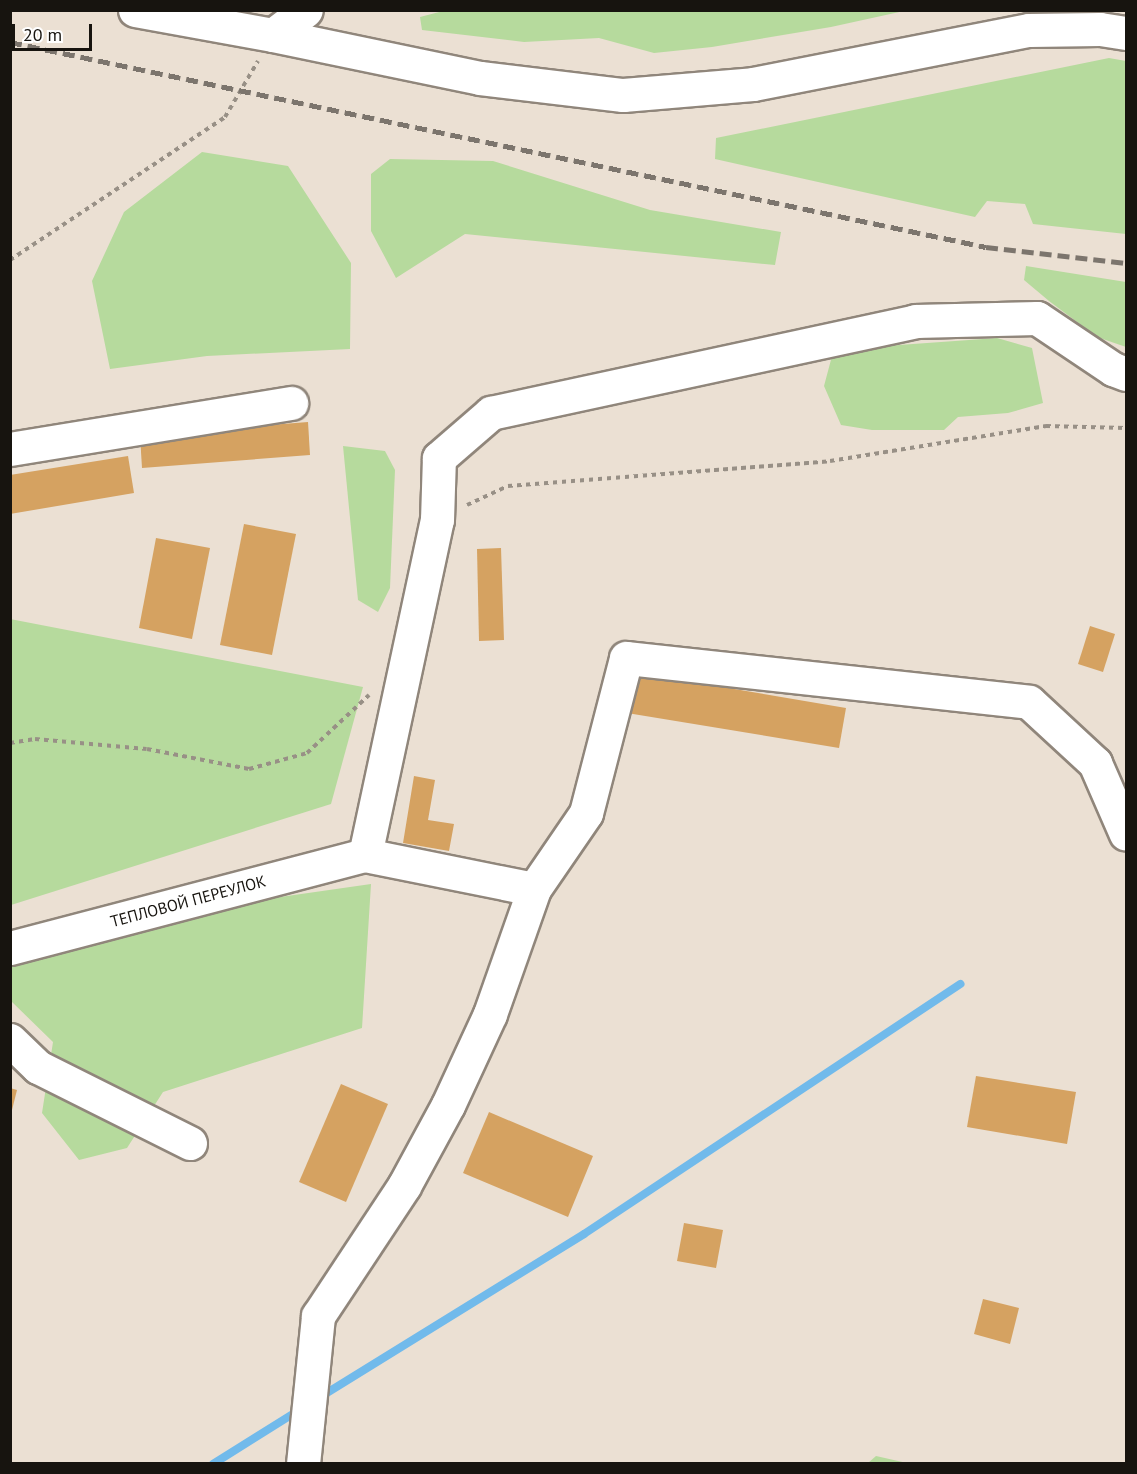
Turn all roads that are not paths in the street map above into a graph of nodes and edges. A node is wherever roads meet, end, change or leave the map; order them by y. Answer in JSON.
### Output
{"nodes":[{"id":1,"x":135,"y":10,"type":"edge"},
{"id":2,"x":306,"y":10,"type":"edge"},
{"id":3,"x":1126,"y":33,"type":"edge"},
{"id":4,"x":273,"y":35,"type":"junction"},
{"id":5,"x":1126,"y":374,"type":"edge"},
{"id":6,"x":291,"y":404,"type":"dead end"},
{"id":7,"x":10,"y":449,"type":"edge"},
{"id":8,"x":1126,"y":834,"type":"edge"},
{"id":9,"x":365,"y":855,"type":"junction"},
{"id":10,"x":534,"y":889,"type":"junction"},
{"id":11,"x":10,"y":948,"type":"edge"},
{"id":12,"x":10,"y":1040,"type":"edge"},
{"id":13,"x":190,"y":1143,"type":"dead end"},
{"id":14,"x":303,"y":1464,"type":"edge"}],
"edges":[{"from":1,"to":4,"type":"main road"},
{"from":2,"to":4,"type":"main road"},
{"from":3,"to":4,"type":"main road"},
{"from":5,"to":9,"type":"main road"},
{"from":6,"to":7,"type":"main road"},
{"from":8,"to":10,"type":"main road"},
{"from":9,"to":10,"type":"main road"},
{"from":9,"to":11,"type":"main road","name":"ТЕПЛОВОЙ ПЕРЕУЛОК"},
{"from":10,"to":14,"type":"main road"},
{"from":12,"to":13,"type":"main road"}]}
